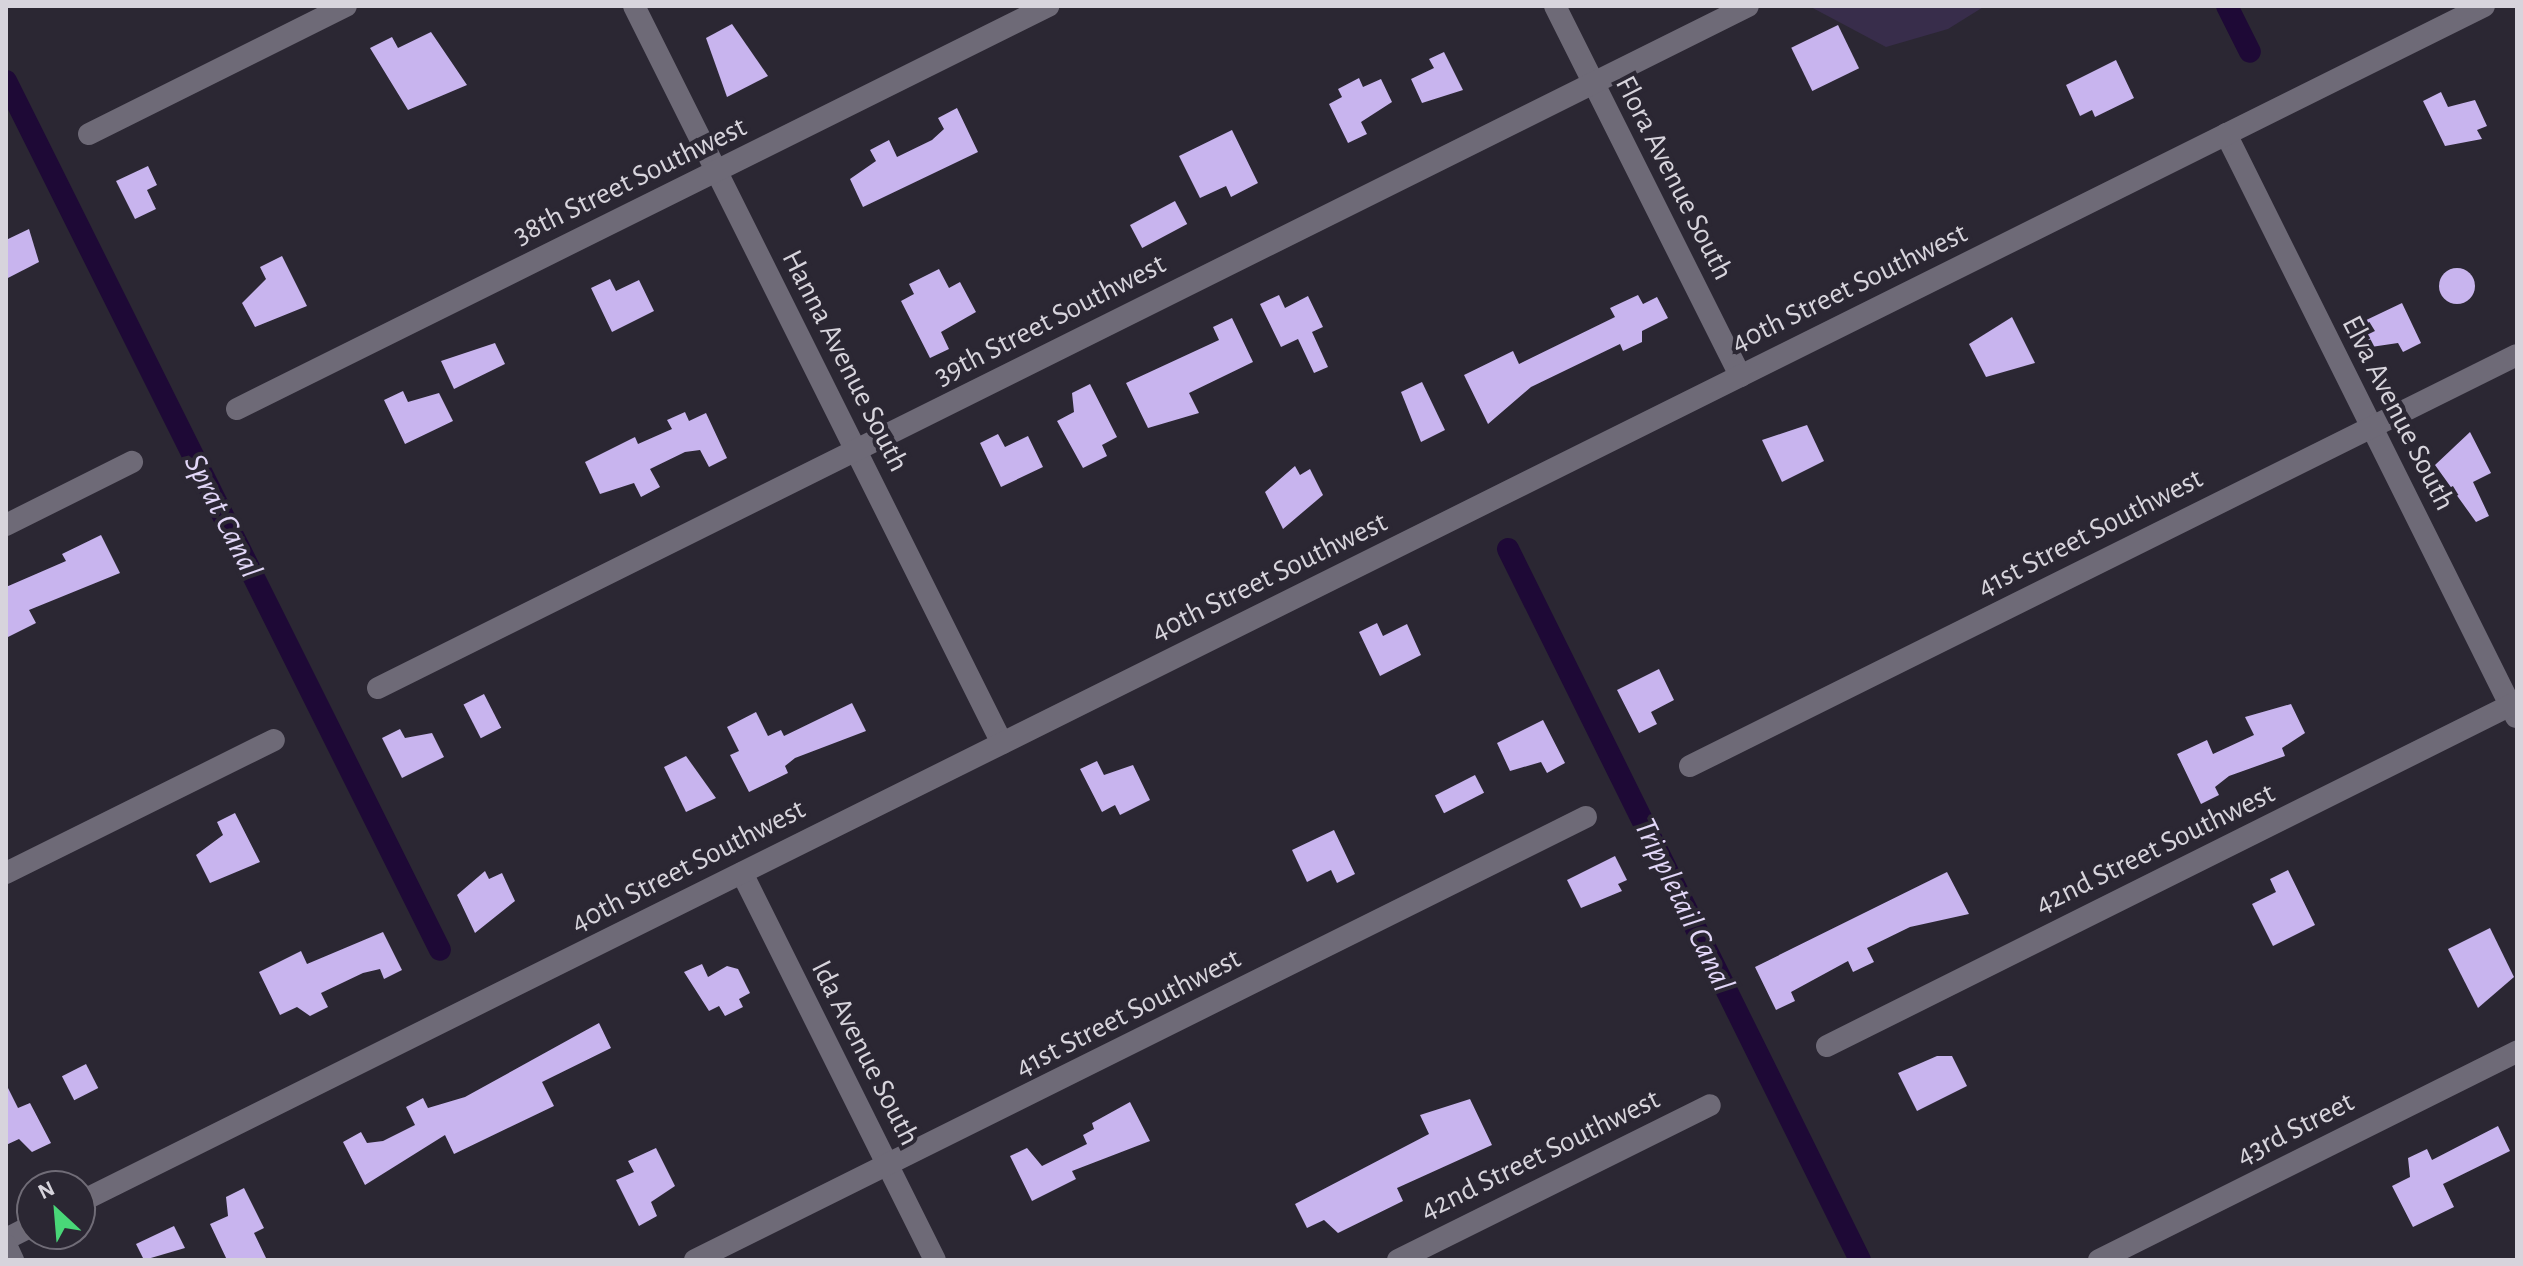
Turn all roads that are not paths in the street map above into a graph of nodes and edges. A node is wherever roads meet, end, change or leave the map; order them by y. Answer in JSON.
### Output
{"nodes":[{"id":1,"x":346,"y":6,"type":"edge"},
{"id":2,"x":634,"y":6,"type":"edge"},
{"id":3,"x":1048,"y":6,"type":"edge"},
{"id":4,"x":1555,"y":6,"type":"edge"},
{"id":5,"x":1748,"y":6,"type":"edge"},
{"id":6,"x":2484,"y":6,"type":"edge"},
{"id":7,"x":1593,"y":82,"type":"junction"},
{"id":8,"x":89,"y":134,"type":"dead end"},
{"id":9,"x":2226,"y":134,"type":"junction"},
{"id":10,"x":717,"y":172,"type":"junction"},
{"id":11,"x":2517,"y":355,"type":"edge"},
{"id":12,"x":1740,"y":376,"type":"junction"},
{"id":13,"x":237,"y":409,"type":"dead end"},
{"id":14,"x":2371,"y":426,"type":"junction"},
{"id":15,"x":856,"y":450,"type":"junction"},
{"id":16,"x":132,"y":462,"type":"dead end"},
{"id":17,"x":6,"y":525,"type":"edge"},
{"id":18,"x":378,"y":688,"type":"dead end"},
{"id":19,"x":2515,"y":708,"type":"edge"},
{"id":20,"x":274,"y":740,"type":"dead end"},
{"id":21,"x":1002,"y":743,"type":"junction"},
{"id":22,"x":1690,"y":766,"type":"dead end"},
{"id":23,"x":1586,"y":817,"type":"dead end"},
{"id":24,"x":6,"y":873,"type":"edge"},
{"id":25,"x":742,"y":873,"type":"junction"},
{"id":26,"x":1827,"y":1046,"type":"dead end"},
{"id":27,"x":2517,"y":1052,"type":"edge"},
{"id":28,"x":1710,"y":1105,"type":"dead end"},
{"id":29,"x":888,"y":1166,"type":"junction"},
{"id":30,"x":96,"y":1194,"type":"edge"},
{"id":31,"x":6,"y":1245,"type":"edge"},
{"id":32,"x":13,"y":1260,"type":"edge"},
{"id":33,"x":695,"y":1260,"type":"edge"},
{"id":34,"x":935,"y":1260,"type":"edge"},
{"id":35,"x":1398,"y":1260,"type":"edge"},
{"id":36,"x":2099,"y":1260,"type":"edge"}],
"edges":[{"from":1,"to":8,"type":"street"},
{"from":2,"to":10,"type":"street","name":"Hanna Avenue South"},
{"from":3,"to":10,"type":"street","name":"38th Street Southwest"},
{"from":4,"to":7,"type":"street","name":"Flora Avenue South"},
{"from":5,"to":7,"type":"street","name":"39th Street Southwest"},
{"from":6,"to":9,"type":"street","name":"40th Street Southwest"},
{"from":7,"to":12,"type":"street","name":"Flora Avenue South"},
{"from":7,"to":15,"type":"street","name":"39th Street Southwest"},
{"from":9,"to":12,"type":"street","name":"40th Street Southwest"},
{"from":9,"to":14,"type":"street","name":"Elva Avenue South"},
{"from":10,"to":13,"type":"street","name":"38th Street Southwest"},
{"from":10,"to":15,"type":"street","name":"Hanna Avenue South"},
{"from":11,"to":14,"type":"street","name":"41st Street Southwest"},
{"from":12,"to":21,"type":"street","name":"40th Street Southwest"},
{"from":14,"to":19,"type":"street","name":"Elva Avenue South"},
{"from":14,"to":22,"type":"street","name":"41st Street Southwest"},
{"from":15,"to":18,"type":"street","name":"39th Street Southwest"},
{"from":15,"to":21,"type":"street","name":"Hanna Avenue South"},
{"from":16,"to":17,"type":"street"},
{"from":19,"to":26,"type":"street","name":"42nd Street Southwest"},
{"from":20,"to":24,"type":"street"},
{"from":21,"to":25,"type":"street","name":"40th Street Southwest"},
{"from":23,"to":29,"type":"street","name":"41st Street Southwest"},
{"from":25,"to":29,"type":"street","name":"Ida Avenue South"},
{"from":25,"to":30,"type":"street","name":"40th Street Southwest"},
{"from":27,"to":36,"type":"street","name":"43rd Street"},
{"from":28,"to":35,"type":"street","name":"42nd Street Southwest"},
{"from":29,"to":33,"type":"street","name":"41st Street Southwest"},
{"from":29,"to":34,"type":"street","name":"Ida Avenue South"},
{"from":31,"to":32,"type":"street"}]}
